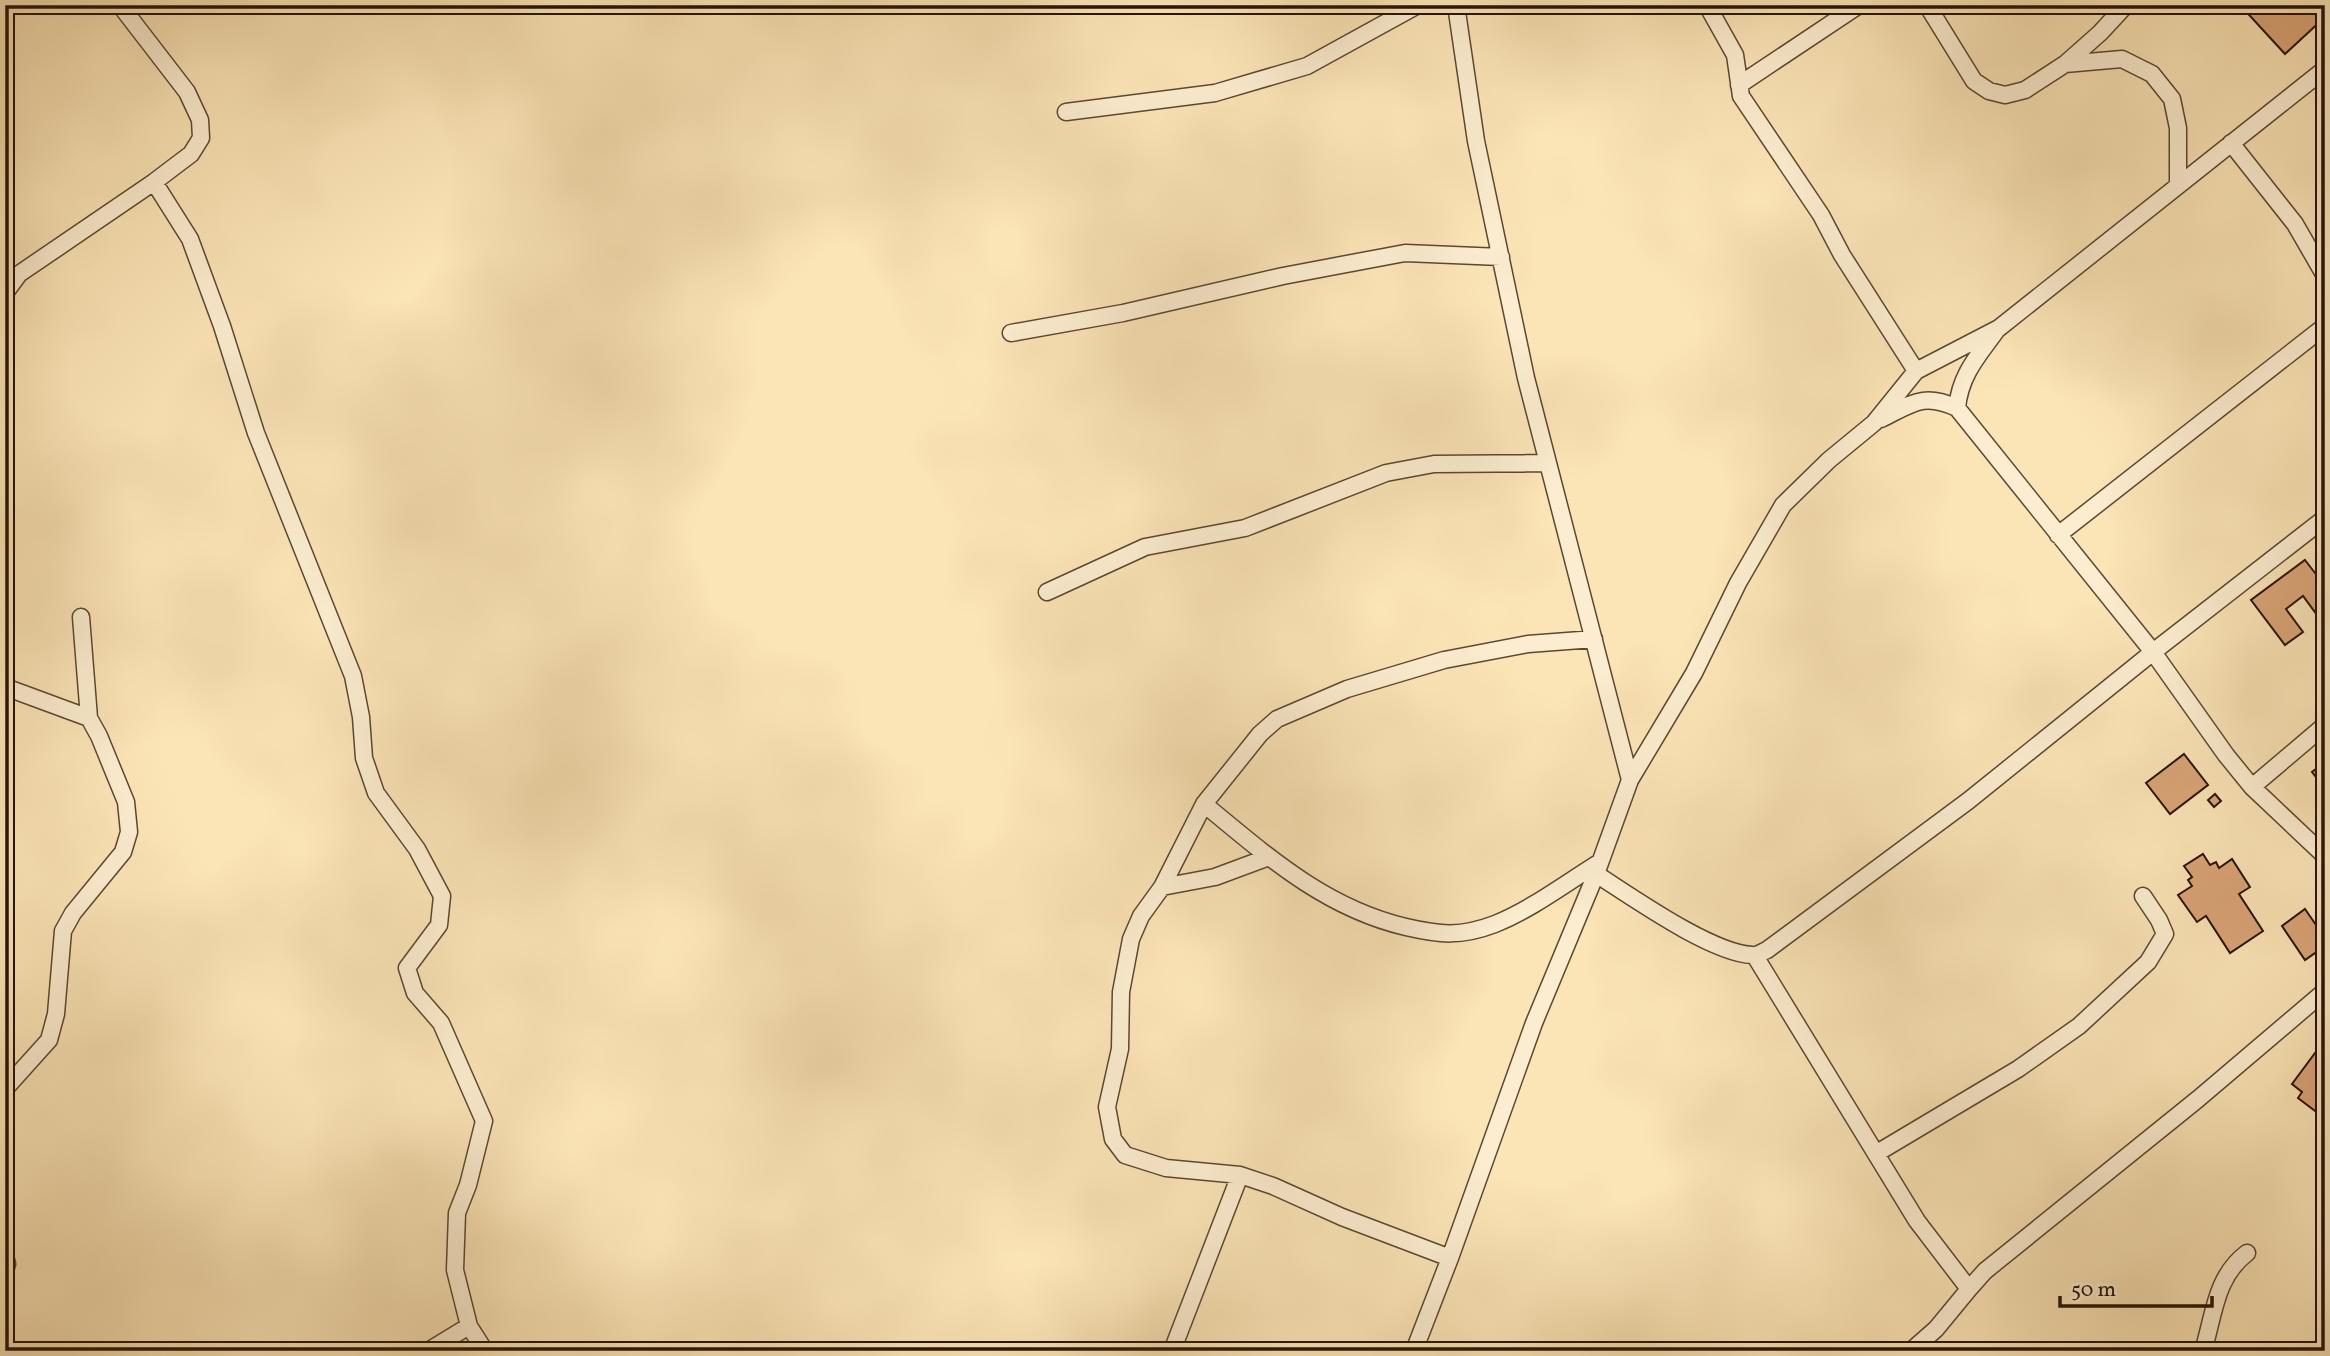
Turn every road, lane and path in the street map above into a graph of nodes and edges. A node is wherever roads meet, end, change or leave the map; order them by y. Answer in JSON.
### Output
{"nodes":[{"id":1,"x":120,"y":5,"type":"edge"},
{"id":2,"x":1418,"y":5,"type":"edge"},
{"id":3,"x":1457,"y":5,"type":"edge"},
{"id":4,"x":1707,"y":5,"type":"edge"},
{"id":5,"x":1859,"y":5,"type":"edge"},
{"id":6,"x":1927,"y":5,"type":"edge"},
{"id":7,"x":2126,"y":5,"type":"edge"},
{"id":8,"x":2065,"y":64,"type":"junction"},
{"id":9,"x":2325,"y":69,"type":"edge"},
{"id":10,"x":1739,"y":85,"type":"junction"},
{"id":11,"x":1066,"y":111,"type":"dead end"},
{"id":12,"x":2231,"y":143,"type":"junction"},
{"id":13,"x":154,"y":182,"type":"junction"},
{"id":14,"x":2178,"y":185,"type":"junction"},
{"id":15,"x":1501,"y":257,"type":"junction"},
{"id":16,"x":2325,"y":276,"type":"edge"},
{"id":17,"x":5,"y":293,"type":"edge"},
{"id":18,"x":2325,"y":326,"type":"edge"},
{"id":19,"x":1998,"y":328,"type":"junction"},
{"id":20,"x":1011,"y":333,"type":"dead end"},
{"id":21,"x":1916,"y":372,"type":"junction"},
{"id":22,"x":1957,"y":408,"type":"junction"},
{"id":23,"x":1874,"y":423,"type":"junction"},
{"id":24,"x":1548,"y":463,"type":"junction"},
{"id":25,"x":2325,"y":518,"type":"edge"},
{"id":26,"x":2058,"y":535,"type":"junction"},
{"id":27,"x":1047,"y":592,"type":"dead end"},
{"id":28,"x":81,"y":617,"type":"dead end"},
{"id":29,"x":1594,"y":639,"type":"junction"},
{"id":30,"x":2152,"y":652,"type":"junction"},
{"id":31,"x":5,"y":687,"type":"edge"},
{"id":32,"x":89,"y":718,"type":"junction"},
{"id":33,"x":2325,"y":725,"type":"edge"},
{"id":34,"x":1630,"y":780,"type":"junction"},
{"id":35,"x":2252,"y":787,"type":"junction"},
{"id":36,"x":1205,"y":804,"type":"junction"},
{"id":37,"x":2325,"y":856,"type":"edge"},
{"id":38,"x":1269,"y":857,"type":"junction"},
{"id":39,"x":1598,"y":868,"type":"junction"},
{"id":40,"x":1162,"y":887,"type":"junction"},
{"id":41,"x":2143,"y":896,"type":"dead end"},
{"id":42,"x":1755,"y":956,"type":"junction"},
{"id":43,"x":2325,"y":991,"type":"edge"},
{"id":44,"x":5,"y":1089,"type":"edge"},
{"id":45,"x":1877,"y":1153,"type":"junction"},
{"id":46,"x":1240,"y":1175,"type":"junction"},
{"id":47,"x":2247,"y":1253,"type":"dead end"},
{"id":48,"x":5,"y":1256,"type":"edge"},
{"id":49,"x":1450,"y":1258,"type":"junction"},
{"id":50,"x":5,"y":1271,"type":"edge"},
{"id":51,"x":1969,"y":1289,"type":"junction"},
{"id":52,"x":469,"y":1326,"type":"junction"},
{"id":53,"x":428,"y":1351,"type":"edge"},
{"id":54,"x":485,"y":1351,"type":"edge"},
{"id":55,"x":1172,"y":1351,"type":"edge"},
{"id":56,"x":1414,"y":1351,"type":"edge"},
{"id":57,"x":1911,"y":1351,"type":"edge"},
{"id":58,"x":2203,"y":1351,"type":"edge"}],
"edges":[{"from":1,"to":13,"type":"street"},
{"from":2,"to":11,"type":"street"},
{"from":3,"to":15,"type":"street"},
{"from":4,"to":10,"type":"street"},
{"from":5,"to":10,"type":"street"},
{"from":6,"to":8,"type":"street"},
{"from":7,"to":8,"type":"street"},
{"from":8,"to":14,"type":"street"},
{"from":9,"to":12,"type":"street"},
{"from":10,"to":21,"type":"street"},
{"from":12,"to":14,"type":"street"},
{"from":12,"to":16,"type":"street"},
{"from":13,"to":17,"type":"street"},
{"from":13,"to":52,"type":"street"},
{"from":14,"to":19,"type":"street"},
{"from":15,"to":20,"type":"street"},
{"from":15,"to":24,"type":"street"},
{"from":18,"to":26,"type":"street"},
{"from":19,"to":21,"type":"street"},
{"from":19,"to":22,"type":"street"},
{"from":21,"to":23,"type":"street"},
{"from":22,"to":23,"type":"street"},
{"from":22,"to":26,"type":"street"},
{"from":23,"to":34,"type":"street"},
{"from":24,"to":27,"type":"street"},
{"from":24,"to":29,"type":"street"},
{"from":25,"to":30,"type":"street"},
{"from":26,"to":30,"type":"street"},
{"from":28,"to":32,"type":"street"},
{"from":29,"to":34,"type":"street"},
{"from":29,"to":36,"type":"street"},
{"from":30,"to":35,"type":"street"},
{"from":30,"to":42,"type":"street"},
{"from":31,"to":32,"type":"street"},
{"from":32,"to":44,"type":"street"},
{"from":33,"to":35,"type":"street"},
{"from":34,"to":39,"type":"street"},
{"from":35,"to":37,"type":"street"},
{"from":36,"to":38,"type":"street"},
{"from":36,"to":40,"type":"street"},
{"from":38,"to":39,"type":"street"},
{"from":38,"to":40,"type":"street"},
{"from":39,"to":42,"type":"street"},
{"from":39,"to":49,"type":"street"},
{"from":40,"to":46,"type":"street"},
{"from":41,"to":45,"type":"street"},
{"from":42,"to":45,"type":"street"},
{"from":43,"to":51,"type":"street"},
{"from":45,"to":51,"type":"street"},
{"from":46,"to":49,"type":"street"},
{"from":46,"to":55,"type":"street"},
{"from":47,"to":58,"type":"street"},
{"from":48,"to":50,"type":"street"},
{"from":49,"to":56,"type":"street"},
{"from":51,"to":57,"type":"street"},
{"from":52,"to":53,"type":"street"},
{"from":52,"to":54,"type":"street"}]}
